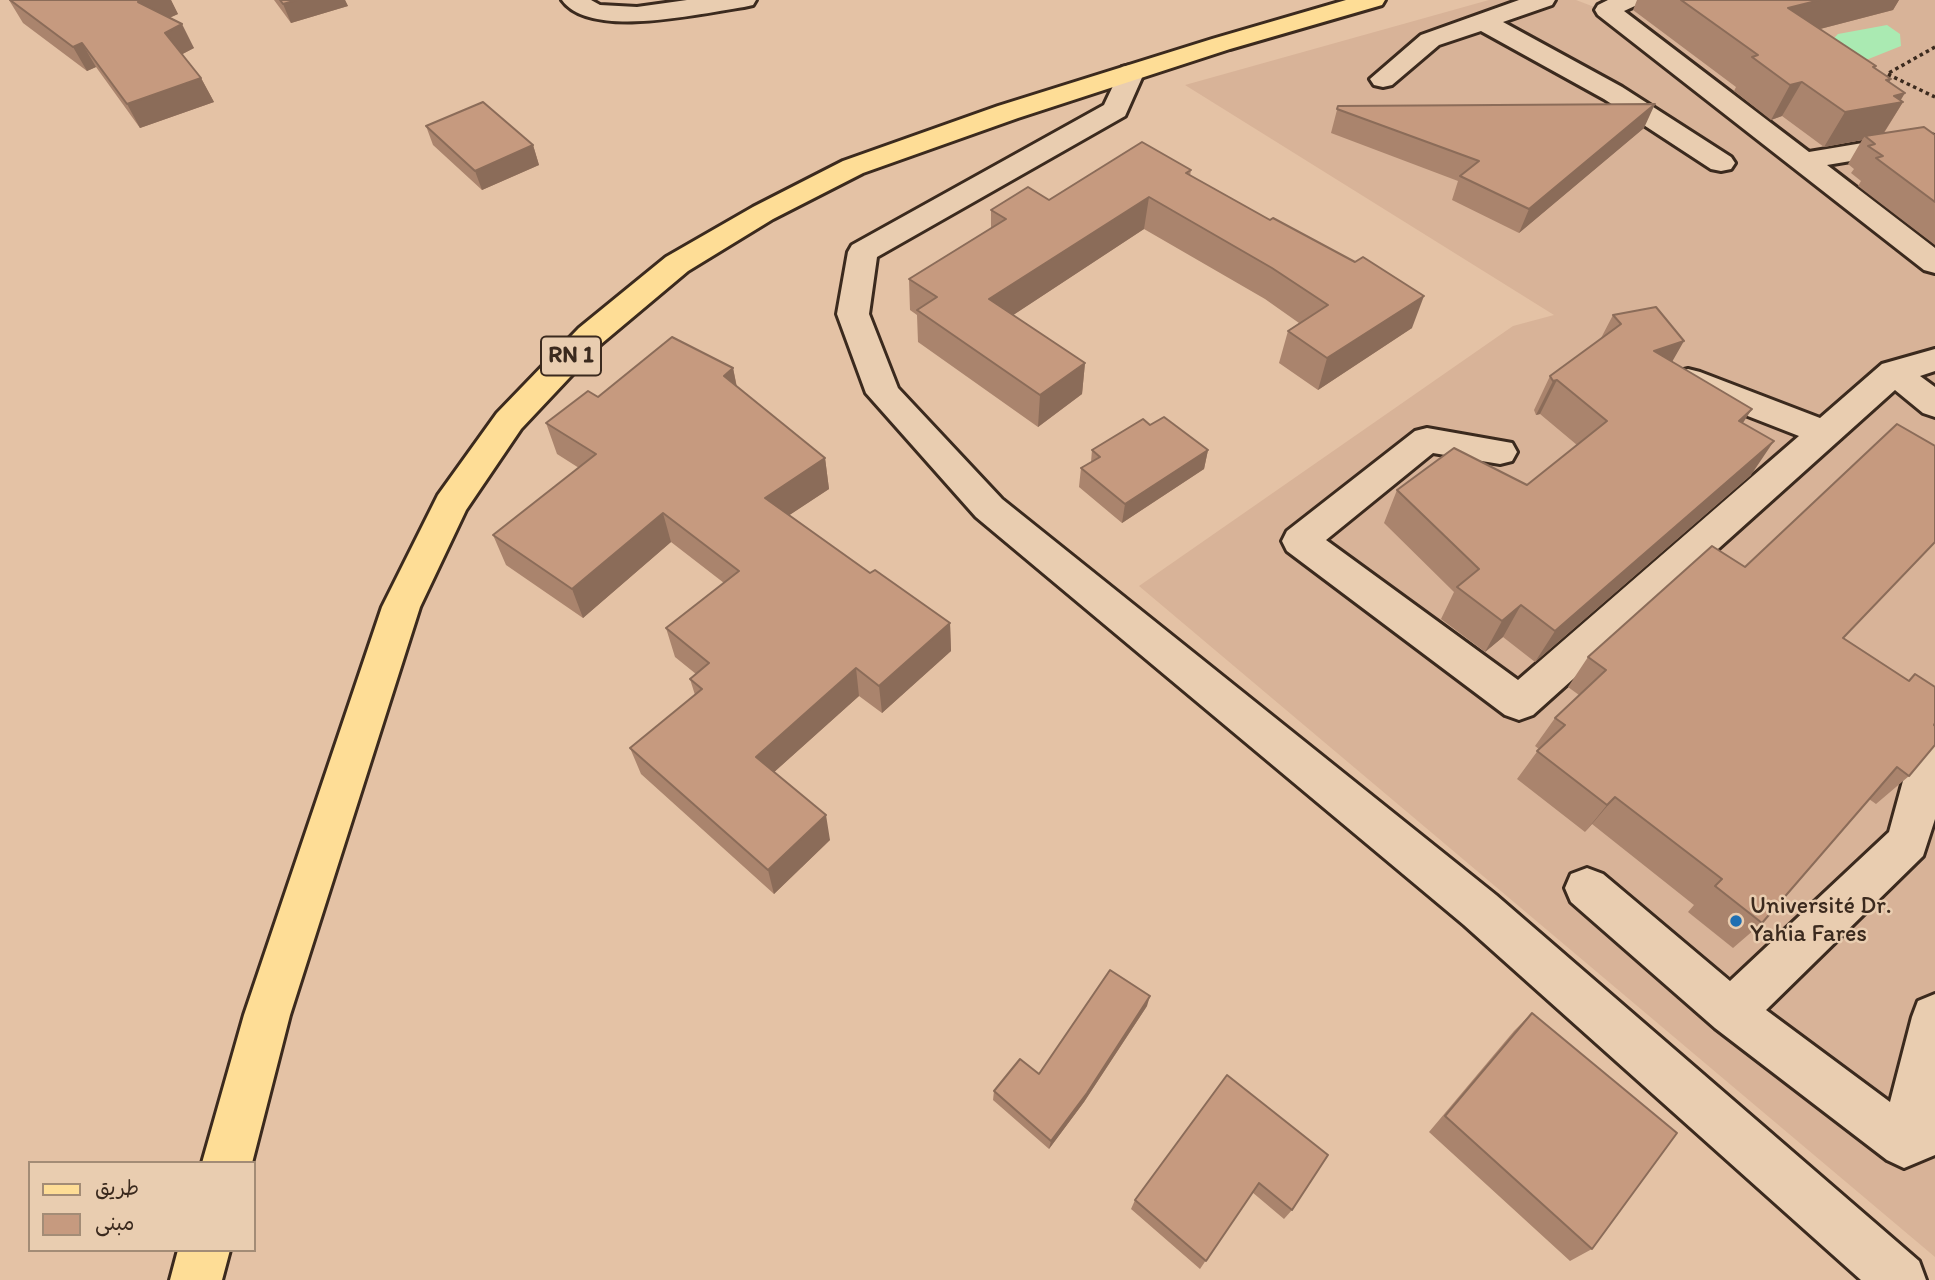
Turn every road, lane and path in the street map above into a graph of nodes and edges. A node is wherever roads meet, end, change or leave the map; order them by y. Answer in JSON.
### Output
{"nodes":[{"id":1,"x":574,"y":0,"type":"edge"},
{"id":2,"x":744,"y":0,"type":"edge"},
{"id":3,"x":1373,"y":0,"type":"edge"},
{"id":4,"x":1543,"y":0,"type":"edge"},
{"id":5,"x":1628,"y":0,"type":"edge"},
{"id":6,"x":1482,"y":21,"type":"junction"},
{"id":7,"x":1935,"y":47,"type":"edge"},
{"id":8,"x":1130,"y":73,"type":"junction"},
{"id":9,"x":1383,"y":79,"type":"dead end"},
{"id":10,"x":1935,"y":97,"type":"edge"},
{"id":11,"x":1931,"y":140,"type":"edge"},
{"id":12,"x":1803,"y":161,"type":"junction"},
{"id":13,"x":1721,"y":163,"type":"dead end"},
{"id":14,"x":1935,"y":263,"type":"edge"},
{"id":15,"x":1935,"y":360,"type":"edge"},
{"id":16,"x":1894,"y":372,"type":"junction"},
{"id":17,"x":1688,"y":380,"type":"edge"},
{"id":18,"x":1935,"y":405,"type":"edge"},
{"id":19,"x":1825,"y":433,"type":"junction"},
{"id":20,"x":1500,"y":452,"type":"dead end"},
{"id":21,"x":1935,"y":737,"type":"edge"},
{"id":22,"x":1587,"y":888,"type":"dead end"},
{"id":23,"x":1731,"y":1012,"type":"junction"},
{"id":24,"x":1935,"y":1017,"type":"edge"},
{"id":25,"x":1919,"y":1137,"type":"edge"},
{"id":26,"x":228,"y":1161,"type":"edge"},
{"id":27,"x":203,"y":1252,"type":"edge"},
{"id":28,"x":196,"y":1280,"type":"edge"},
{"id":29,"x":1900,"y":1280,"type":"edge"}],
"edges":[{"from":1,"to":2,"type":"street"},
{"from":3,"to":8,"type":"main road","number":"RN 1"},
{"from":4,"to":6,"type":"street"},
{"from":5,"to":12,"type":"street"},
{"from":6,"to":9,"type":"street"},
{"from":6,"to":13,"type":"street"},
{"from":7,"to":10,"type":"path"},
{"from":8,"to":26,"type":"main road","number":"RN 1"},
{"from":8,"to":29,"type":"street"},
{"from":11,"to":12,"type":"street"},
{"from":12,"to":14,"type":"street"},
{"from":15,"to":16,"type":"street"},
{"from":16,"to":18,"type":"street"},
{"from":16,"to":19,"type":"street"},
{"from":17,"to":19,"type":"street"},
{"from":19,"to":20,"type":"street"},
{"from":21,"to":23,"type":"street"},
{"from":22,"to":23,"type":"street"},
{"from":23,"to":25,"type":"street"},
{"from":24,"to":25,"type":"street"},
{"from":27,"to":28,"type":"main road"}]}
